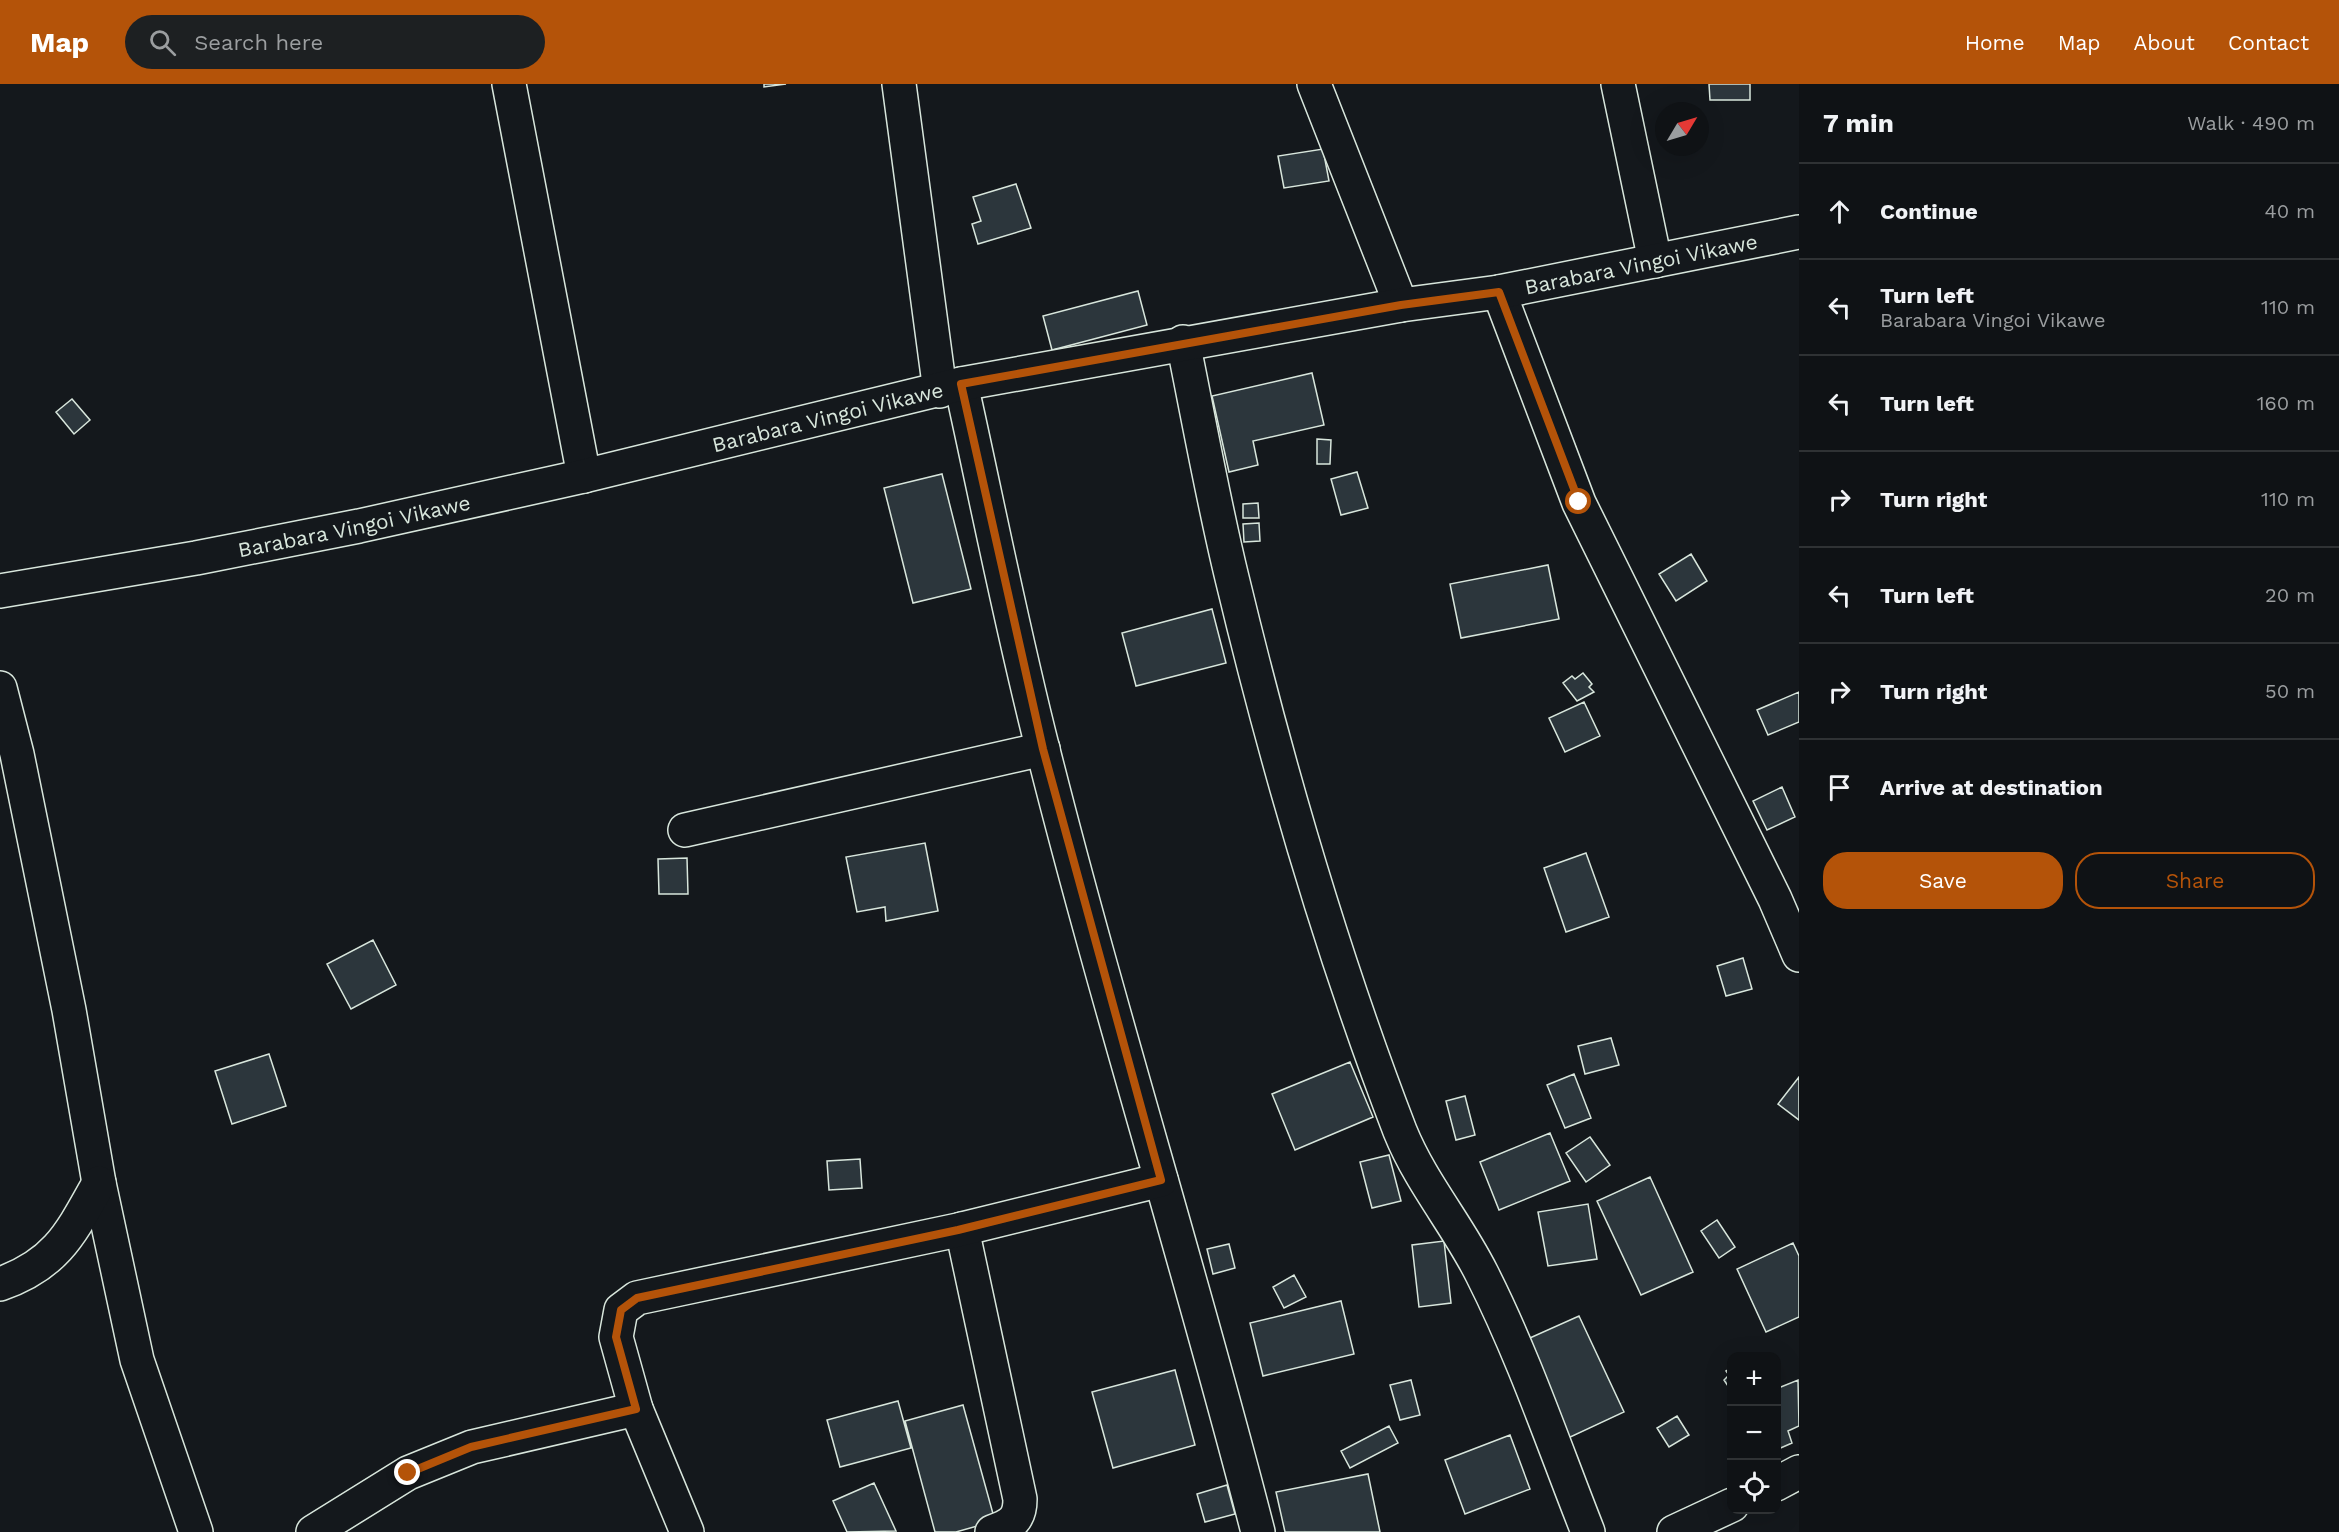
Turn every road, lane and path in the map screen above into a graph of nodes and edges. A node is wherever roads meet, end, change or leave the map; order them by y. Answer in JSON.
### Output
{"nodes":[{"id":1,"x":509,"y":84,"type":"edge"},
{"id":2,"x":899,"y":84,"type":"edge"},
{"id":3,"x":1314,"y":84,"type":"edge"},
{"id":4,"x":1618,"y":84,"type":"edge"},
{"id":5,"x":1799,"y":232,"type":"edge"},
{"id":6,"x":1655,"y":261,"type":"junction"},
{"id":7,"x":1499,"y":292,"type":"junction"},
{"id":8,"x":1401,"y":305,"type":"junction"},
{"id":9,"x":1183,"y":342,"type":"junction"},
{"id":10,"x":950,"y":387,"type":"junction"},
{"id":11,"x":584,"y":476,"type":"junction"},
{"id":12,"x":0,"y":591,"type":"edge"},
{"id":13,"x":0,"y":688,"type":"edge"},
{"id":14,"x":1043,"y":749,"type":"junction"},
{"id":15,"x":685,"y":830,"type":"dead end"},
{"id":16,"x":1799,"y":955,"type":"edge"},
{"id":17,"x":1161,"y":1180,"type":"junction"},
{"id":18,"x":99,"y":1183,"type":"junction"},
{"id":19,"x":963,"y":1229,"type":"junction"},
{"id":20,"x":0,"y":1284,"type":"edge"},
{"id":21,"x":636,"y":1409,"type":"junction"},
{"id":22,"x":1799,"y":1472,"type":"edge"},
{"id":23,"x":1781,"y":1481,"type":"edge"},
{"id":24,"x":1727,"y":1507,"type":"edge"},
{"id":25,"x":196,"y":1532,"type":"edge"},
{"id":26,"x":313,"y":1532,"type":"edge"},
{"id":27,"x":687,"y":1532,"type":"edge"},
{"id":28,"x":992,"y":1532,"type":"edge"},
{"id":29,"x":1258,"y":1532,"type":"edge"},
{"id":30,"x":1588,"y":1532,"type":"edge"},
{"id":31,"x":1674,"y":1532,"type":"edge"}],
"edges":[{"from":1,"to":11,"type":"street"},
{"from":2,"to":10,"type":"street"},
{"from":3,"to":8,"type":"street"},
{"from":4,"to":6,"type":"street"},
{"from":5,"to":6,"type":"street","name":"Barabara Vingoi Vikawe"},
{"from":6,"to":7,"type":"street","name":"Barabara Vingoi Vikawe"},
{"from":7,"to":8,"type":"street","name":"Barabara Vingoi Vikawe"},
{"from":7,"to":16,"type":"street"},
{"from":8,"to":9,"type":"street","name":"Barabara Vingoi Vikawe"},
{"from":9,"to":10,"type":"street","name":"Barabara Vingoi Vikawe"},
{"from":9,"to":30,"type":"street"},
{"from":10,"to":11,"type":"street","name":"Barabara Vingoi Vikawe"},
{"from":10,"to":14,"type":"street"},
{"from":11,"to":12,"type":"street","name":"Barabara Vingoi Vikawe"},
{"from":13,"to":18,"type":"street"},
{"from":14,"to":15,"type":"street"},
{"from":14,"to":17,"type":"street"},
{"from":17,"to":19,"type":"street"},
{"from":17,"to":29,"type":"street"},
{"from":18,"to":20,"type":"street"},
{"from":18,"to":25,"type":"street"},
{"from":19,"to":21,"type":"street"},
{"from":19,"to":28,"type":"street"},
{"from":21,"to":26,"type":"street"},
{"from":21,"to":27,"type":"street"},
{"from":22,"to":23,"type":"street"},
{"from":24,"to":31,"type":"street"}]}
